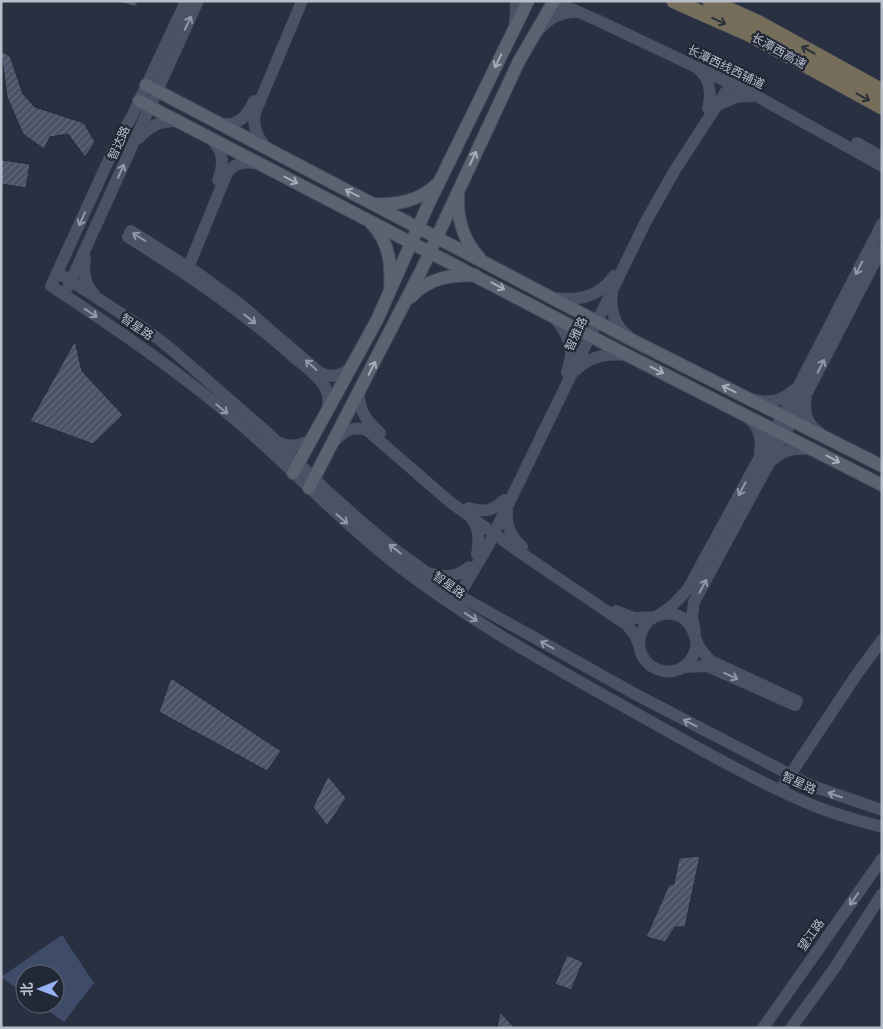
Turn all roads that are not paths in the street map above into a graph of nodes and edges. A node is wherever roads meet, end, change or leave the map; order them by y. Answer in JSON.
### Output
{"nodes":[{"id":1,"x":186,"y":1,"type":"edge"},
{"id":2,"x":198,"y":1,"type":"edge"},
{"id":3,"x":298,"y":1,"type":"edge"},
{"id":4,"x":302,"y":1,"type":"edge"},
{"id":5,"x":516,"y":1,"type":"edge"},
{"id":6,"x":528,"y":1,"type":"edge"},
{"id":7,"x":554,"y":1,"type":"edge"},
{"id":8,"x":568,"y":1,"type":"edge"},
{"id":9,"x":674,"y":1,"type":"edge"},
{"id":10,"x":710,"y":1,"type":"edge"},
{"id":11,"x":582,"y":14,"type":"junction"},
{"id":12,"x":514,"y":30,"type":"junction"},
{"id":13,"x":534,"y":36,"type":"junction"},
{"id":14,"x":695,"y":66,"type":"junction"},
{"id":15,"x":167,"y":68,"type":"junction"},
{"id":16,"x":729,"y":80,"type":"junction"},
{"id":17,"x":152,"y":88,"type":"junction"},
{"id":18,"x":882,"y":90,"type":"edge"},
{"id":19,"x":758,"y":97,"type":"junction"},
{"id":20,"x":145,"y":104,"type":"junction"},
{"id":21,"x":183,"y":104,"type":"junction"},
{"id":22,"x":882,"y":107,"type":"edge"},
{"id":23,"x":710,"y":109,"type":"junction"},
{"id":24,"x":178,"y":121,"type":"junction"},
{"id":25,"x":220,"y":124,"type":"junction"},
{"id":26,"x":211,"y":138,"type":"junction"},
{"id":27,"x":132,"y":148,"type":"junction"},
{"id":28,"x":269,"y":150,"type":"junction"},
{"id":29,"x":880,"y":163,"type":"edge"},
{"id":30,"x":262,"y":165,"type":"junction"},
{"id":31,"x":441,"y":178,"type":"junction"},
{"id":32,"x":460,"y":187,"type":"junction"},
{"id":33,"x":373,"y":204,"type":"junction"},
{"id":34,"x":368,"y":220,"type":"junction"},
{"id":35,"x":882,"y":224,"type":"edge"},
{"id":36,"x":418,"y":227,"type":"junction"},
{"id":37,"x":437,"y":237,"type":"junction"},
{"id":38,"x":412,"y":242,"type":"junction"},
{"id":39,"x":87,"y":248,"type":"junction"},
{"id":40,"x":882,"y":248,"type":"edge"},
{"id":41,"x":192,"y":251,"type":"junction"},
{"id":42,"x":430,"y":251,"type":"junction"},
{"id":43,"x":168,"y":254,"type":"junction"},
{"id":44,"x":482,"y":260,"type":"junction"},
{"id":45,"x":185,"y":269,"type":"junction"},
{"id":46,"x":57,"y":272,"type":"junction"},
{"id":47,"x":199,"y":274,"type":"junction"},
{"id":48,"x":477,"y":275,"type":"junction"},
{"id":49,"x":615,"y":279,"type":"junction"},
{"id":50,"x":71,"y":281,"type":"junction"},
{"id":51,"x":51,"y":286,"type":"joint"},
{"id":52,"x":64,"y":295,"type":"junction"},
{"id":53,"x":387,"y":298,"type":"junction"},
{"id":54,"x":554,"y":298,"type":"junction"},
{"id":55,"x":101,"y":300,"type":"junction"},
{"id":56,"x":403,"y":307,"type":"junction"},
{"id":57,"x":548,"y":313,"type":"junction"},
{"id":58,"x":595,"y":320,"type":"junction"},
{"id":59,"x":588,"y":334,"type":"junction"},
{"id":60,"x":634,"y":341,"type":"junction"},
{"id":61,"x":627,"y":355,"type":"junction"},
{"id":62,"x":353,"y":365,"type":"junction"},
{"id":63,"x":569,"y":375,"type":"junction"},
{"id":64,"x":804,"y":387,"type":"junction"},
{"id":65,"x":359,"y":393,"type":"junction"},
{"id":66,"x":750,"y":399,"type":"junction"},
{"id":67,"x":741,"y":412,"type":"junction"},
{"id":68,"x":326,"y":415,"type":"junction"},
{"id":69,"x":787,"y":418,"type":"junction"},
{"id":70,"x":780,"y":432,"type":"junction"},
{"id":71,"x":821,"y":434,"type":"junction"},
{"id":72,"x":313,"y":438,"type":"junction"},
{"id":73,"x":273,"y":439,"type":"junction"},
{"id":74,"x":334,"y":443,"type":"junction"},
{"id":75,"x":814,"y":449,"type":"junction"},
{"id":76,"x":326,"y":459,"type":"junction"},
{"id":77,"x":763,"y":462,"type":"junction"},
{"id":78,"x":882,"y":466,"type":"edge"},
{"id":79,"x":296,"y":468,"type":"junction"},
{"id":80,"x":312,"y":484,"type":"junction"},
{"id":81,"x":882,"y":485,"type":"edge"},
{"id":82,"x":328,"y":492,"type":"junction"},
{"id":83,"x":506,"y":502,"type":"junction"},
{"id":84,"x":468,"y":511,"type":"junction"},
{"id":85,"x":493,"y":529,"type":"junction"},
{"id":86,"x":520,"y":549,"type":"junction"},
{"id":87,"x":478,"y":557,"type":"junction"},
{"id":88,"x":469,"y":567,"type":"junction"},
{"id":89,"x":423,"y":570,"type":"junction"},
{"id":90,"x":453,"y":599,"type":"junction"},
{"id":91,"x":657,"y":616,"type":"junction"},
{"id":92,"x":696,"y":637,"type":"junction"},
{"id":93,"x":882,"y":640,"type":"edge"},
{"id":94,"x":640,"y":647,"type":"junction"},
{"id":95,"x":882,"y":649,"type":"edge"},
{"id":96,"x":684,"y":667,"type":"junction"},
{"id":97,"x":793,"y":776,"type":"junction"},
{"id":98,"x":783,"y":792,"type":"junction"},
{"id":99,"x":882,"y":810,"type":"edge"},
{"id":100,"x":882,"y":828,"type":"edge"},
{"id":101,"x":882,"y":859,"type":"edge"},
{"id":102,"x":882,"y":894,"type":"edge"},
{"id":103,"x":763,"y":1028,"type":"edge"},
{"id":104,"x":791,"y":1028,"type":"edge"}],
"edges":[{"from":1,"to":17,"type":"street","name":"智达路"},
{"from":15,"to":2,"type":"street","name":"智达路","one_way":true},
{"from":3,"to":25,"type":"street"},
{"from":4,"to":28,"type":"street"},
{"from":5,"to":12,"type":"street"},
{"from":6,"to":12,"type":"main road"},
{"from":7,"to":11,"type":"street","name":"长潭西线西辅道"},
{"from":7,"to":13,"type":"main road"},
{"from":8,"to":16,"type":"street","name":"长潭西线西辅道"},
{"from":9,"to":22,"type":"highway","name":"长潭西高速","one_way":true},
{"from":18,"to":10,"type":"highway","name":"长潭西高速","one_way":true},
{"from":11,"to":13,"type":"street"},
{"from":11,"to":14,"type":"street","name":"长潭西线西辅道"},
{"from":12,"to":31,"type":"main road","one_way":true},
{"from":32,"to":13,"type":"main road","one_way":true},
{"from":14,"to":16,"type":"street","name":"长潭西线西辅道"},
{"from":14,"to":23,"type":"street"},
{"from":15,"to":17,"type":"street","name":"智达路"},
{"from":15,"to":21,"type":"street"},
{"from":16,"to":19,"type":"street","name":"长潭西线西辅道"},
{"from":16,"to":23,"type":"street","name":"智雅路"},
{"from":16,"to":29,"type":"street","name":"长潭西线西辅道"},
{"from":17,"to":20,"type":"street","name":"智达路"},
{"from":17,"to":21,"type":"main road"},
{"from":19,"to":23,"type":"street"},
{"from":19,"to":29,"type":"street","name":"长潭西线西辅道"},
{"from":20,"to":24,"type":"main road"},
{"from":20,"to":27,"type":"street","name":"智达路"},
{"from":20,"to":46,"type":"street","name":"智达路","one_way":true},
{"from":21,"to":25,"type":"main road"},
{"from":23,"to":49,"type":"street","name":"智雅路"},
{"from":24,"to":26,"type":"main road"},
{"from":24,"to":27,"type":"street"},
{"from":25,"to":28,"type":"main road"},
{"from":26,"to":30,"type":"main road"},
{"from":26,"to":41,"type":"street"},
{"from":39,"to":27,"type":"street","name":"智达路","one_way":true},
{"from":33,"to":28,"type":"main road","one_way":true},
{"from":30,"to":34,"type":"main road","one_way":true},
{"from":30,"to":41,"type":"street"},
{"from":31,"to":33,"type":"main road"},
{"from":31,"to":36,"type":"main road"},
{"from":32,"to":37,"type":"main road"},
{"from":32,"to":44,"type":"main road"},
{"from":33,"to":36,"type":"main road"},
{"from":34,"to":38,"type":"main road"},
{"from":34,"to":53,"type":"main road"},
{"from":35,"to":64,"type":"street","one_way":true},
{"from":36,"to":37,"type":"main road"},
{"from":36,"to":38,"type":"main road"},
{"from":37,"to":42,"type":"main road"},
{"from":37,"to":44,"type":"main road"},
{"from":38,"to":42,"type":"main road"},
{"from":38,"to":53,"type":"main road"},
{"from":39,"to":50,"type":"street","name":"智达路"},
{"from":39,"to":55,"type":"street"},
{"from":64,"to":40,"type":"street","one_way":true},
{"from":41,"to":43,"type":"street"},
{"from":41,"to":45,"type":"street"},
{"from":41,"to":47,"type":"street"},
{"from":42,"to":48,"type":"main road"},
{"from":42,"to":56,"type":"main road"},
{"from":43,"to":45,"type":"street"},
{"from":43,"to":45,"type":"street","one_way":true},
{"from":44,"to":54,"type":"main road"},
{"from":45,"to":47,"type":"street"},
{"from":45,"to":68,"type":"street","one_way":true},
{"from":46,"to":50,"type":"street","name":"智星路"},
{"from":46,"to":51,"type":"street","name":"智达路"},
{"from":62,"to":47,"type":"street","one_way":true},
{"from":48,"to":56,"type":"main road"},
{"from":48,"to":57,"type":"main road","one_way":true},
{"from":49,"to":54,"type":"street"},
{"from":49,"to":58,"type":"street","name":"智雅路"},
{"from":49,"to":60,"type":"street"},
{"from":50,"to":52,"type":"street","name":"智达路"},
{"from":50,"to":55,"type":"street","name":"智星路"},
{"from":51,"to":52,"type":"street","name":"智星路"},
{"from":52,"to":79,"type":"street","name":"智星路","one_way":true},
{"from":53,"to":62,"type":"main road"},
{"from":54,"to":58,"type":"main road"},
{"from":55,"to":73,"type":"street","name":"智星路"},
{"from":65,"to":56,"type":"main road","one_way":true},
{"from":57,"to":59,"type":"main road"},
{"from":57,"to":63,"type":"street"},
{"from":58,"to":59,"type":"street","name":"智雅路"},
{"from":58,"to":60,"type":"main road"},
{"from":59,"to":61,"type":"main road"},
{"from":59,"to":63,"type":"street","name":"智雅路"},
{"from":66,"to":60,"type":"main road","one_way":true},
{"from":61,"to":63,"type":"street"},
{"from":61,"to":67,"type":"main road","one_way":true},
{"from":62,"to":68,"type":"main road"},
{"from":63,"to":83,"type":"street","name":"智雅路"},
{"from":64,"to":66,"type":"street"},
{"from":64,"to":69,"type":"street"},
{"from":64,"to":71,"type":"street"},
{"from":65,"to":74,"type":"main road"},
{"from":65,"to":84,"type":"street"},
{"from":66,"to":69,"type":"main road"},
{"from":67,"to":70,"type":"main road"},
{"from":67,"to":77,"type":"street"},
{"from":68,"to":72,"type":"main road"},
{"from":69,"to":70,"type":"street"},
{"from":69,"to":71,"type":"main road"},
{"from":70,"to":75,"type":"main road"},
{"from":70,"to":77,"type":"street"},
{"from":71,"to":78,"type":"main road"},
{"from":72,"to":73,"type":"street"},
{"from":72,"to":79,"type":"main road"},
{"from":73,"to":79,"type":"street","name":"智星路"},
{"from":74,"to":76,"type":"main road"},
{"from":74,"to":84,"type":"street"},
{"from":75,"to":77,"type":"street"},
{"from":75,"to":81,"type":"main road","one_way":true},
{"from":76,"to":80,"type":"main road"},
{"from":76,"to":82,"type":"street"},
{"from":77,"to":91,"type":"street","one_way":true},
{"from":92,"to":77,"type":"street","one_way":true},
{"from":79,"to":80,"type":"street","name":"智星路"},
{"from":80,"to":82,"type":"street","name":"智星路"},
{"from":80,"to":90,"type":"street","name":"智星路","one_way":true},
{"from":89,"to":82,"type":"street","name":"智星路","one_way":true},
{"from":83,"to":84,"type":"street"},
{"from":83,"to":85,"type":"street","name":"智雅路"},
{"from":83,"to":86,"type":"street"},
{"from":84,"to":85,"type":"street"},
{"from":84,"to":87,"type":"street"},
{"from":85,"to":86,"type":"street"},
{"from":85,"to":87,"type":"street","name":"智雅路"},
{"from":86,"to":87,"type":"street"},
{"from":86,"to":91,"type":"street"},
{"from":86,"to":94,"type":"street"},
{"from":87,"to":88,"type":"street","name":"智雅路"},
{"from":87,"to":90,"type":"street","name":"智雅路"},
{"from":88,"to":89,"type":"street"},
{"from":88,"to":90,"type":"street","name":"智雅路"},
{"from":89,"to":90,"type":"street","name":"智星路"},
{"from":97,"to":90,"type":"street","name":"智星路","one_way":true},
{"from":90,"to":98,"type":"street","name":"智星路","one_way":true},
{"from":91,"to":92,"type":"street"},
{"from":91,"to":94,"type":"street"},
{"from":92,"to":96,"type":"street"},
{"from":96,"to":92,"type":"street","one_way":true},
{"from":93,"to":97,"type":"street"},
{"from":94,"to":96,"type":"street"},
{"from":95,"to":97,"type":"street"},
{"from":97,"to":98,"type":"street"},
{"from":99,"to":97,"type":"street","name":"智星路","one_way":true},
{"from":98,"to":100,"type":"street","name":"智星路"},
{"from":101,"to":103,"type":"street","name":"望江路","one_way":true},
{"from":102,"to":104,"type":"street"}]}
